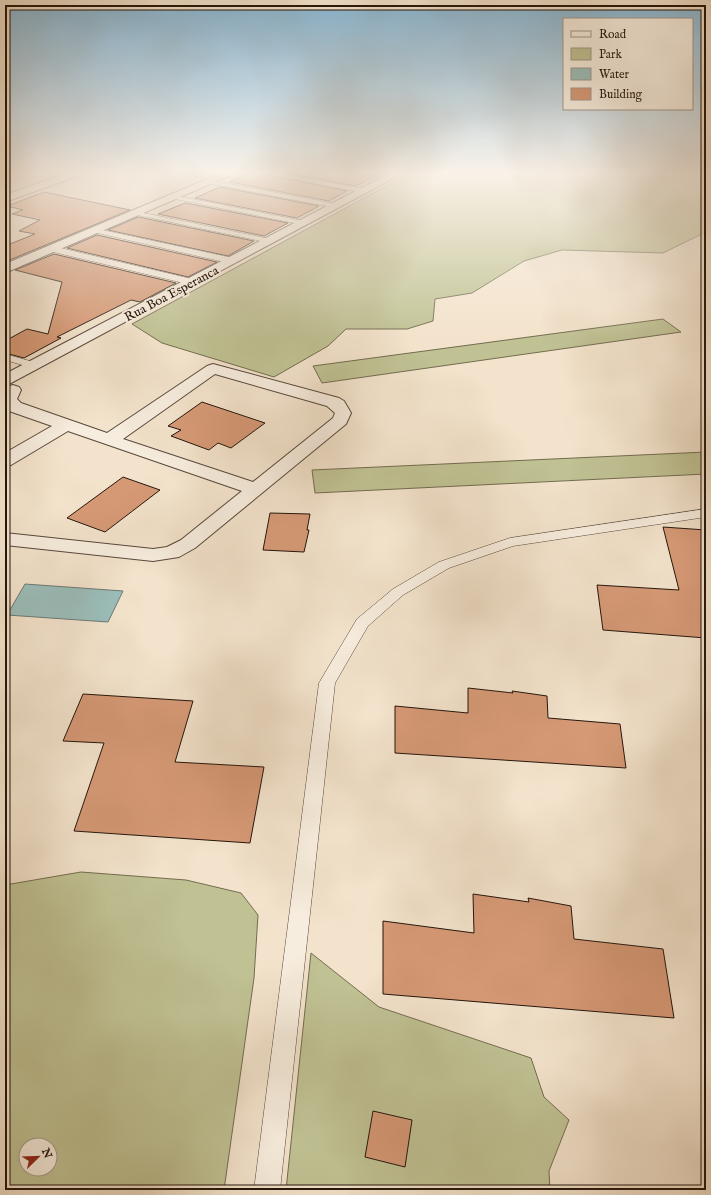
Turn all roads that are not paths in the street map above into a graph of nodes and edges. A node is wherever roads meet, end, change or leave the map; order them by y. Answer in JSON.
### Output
{"nodes":[{"id":1,"x":101,"y":228,"type":"edge"},
{"id":2,"x":207,"y":228,"type":"edge"},
{"id":3,"x":295,"y":228,"type":"edge"},
{"id":4,"x":96,"y":230,"type":"junction"},
{"id":5,"x":270,"y":241,"type":"junction"},
{"id":6,"x":52,"y":249,"type":"junction"},
{"id":7,"x":233,"y":260,"type":"junction"},
{"id":8,"x":5,"y":270,"type":"edge"},
{"id":9,"x":192,"y":282,"type":"junction"},
{"id":10,"x":5,"y":357,"type":"edge"},
{"id":11,"x":33,"y":365,"type":"junction"},
{"id":12,"x":9,"y":385,"type":"edge"},
{"id":13,"x":66,"y":425,"type":"junction"},
{"id":14,"x":109,"y":440,"type":"junction"},
{"id":15,"x":5,"y":461,"type":"edge"},
{"id":16,"x":256,"y":489,"type":"junction"},
{"id":17,"x":706,"y":513,"type":"edge"},
{"id":18,"x":5,"y":539,"type":"edge"},
{"id":19,"x":267,"y":1190,"type":"edge"}],
"edges":[{"from":1,"to":4,"type":"street"},
{"from":2,"to":5,"type":"lane"},
{"from":3,"to":5,"type":"street","name":"Rua Boa Esperanca"},
{"from":4,"to":6,"type":"street"},
{"from":4,"to":7,"type":"lane"},
{"from":5,"to":7,"type":"street","name":"Rua Boa Esperanca"},
{"from":6,"to":8,"type":"street"},
{"from":6,"to":9,"type":"lane"},
{"from":7,"to":9,"type":"street","name":"Rua Boa Esperanca"},
{"from":9,"to":11,"type":"street","name":"Rua Boa Esperanca"},
{"from":10,"to":11,"type":"lane"},
{"from":11,"to":12,"type":"street","name":"Rua Boa Esperanca"},
{"from":12,"to":13,"type":"street"},
{"from":13,"to":14,"type":"street"},
{"from":13,"to":15,"type":"street"},
{"from":14,"to":16,"type":"street"},
{"from":14,"to":16,"type":"street"},
{"from":16,"to":18,"type":"street"},
{"from":17,"to":19,"type":"lane"}]}
